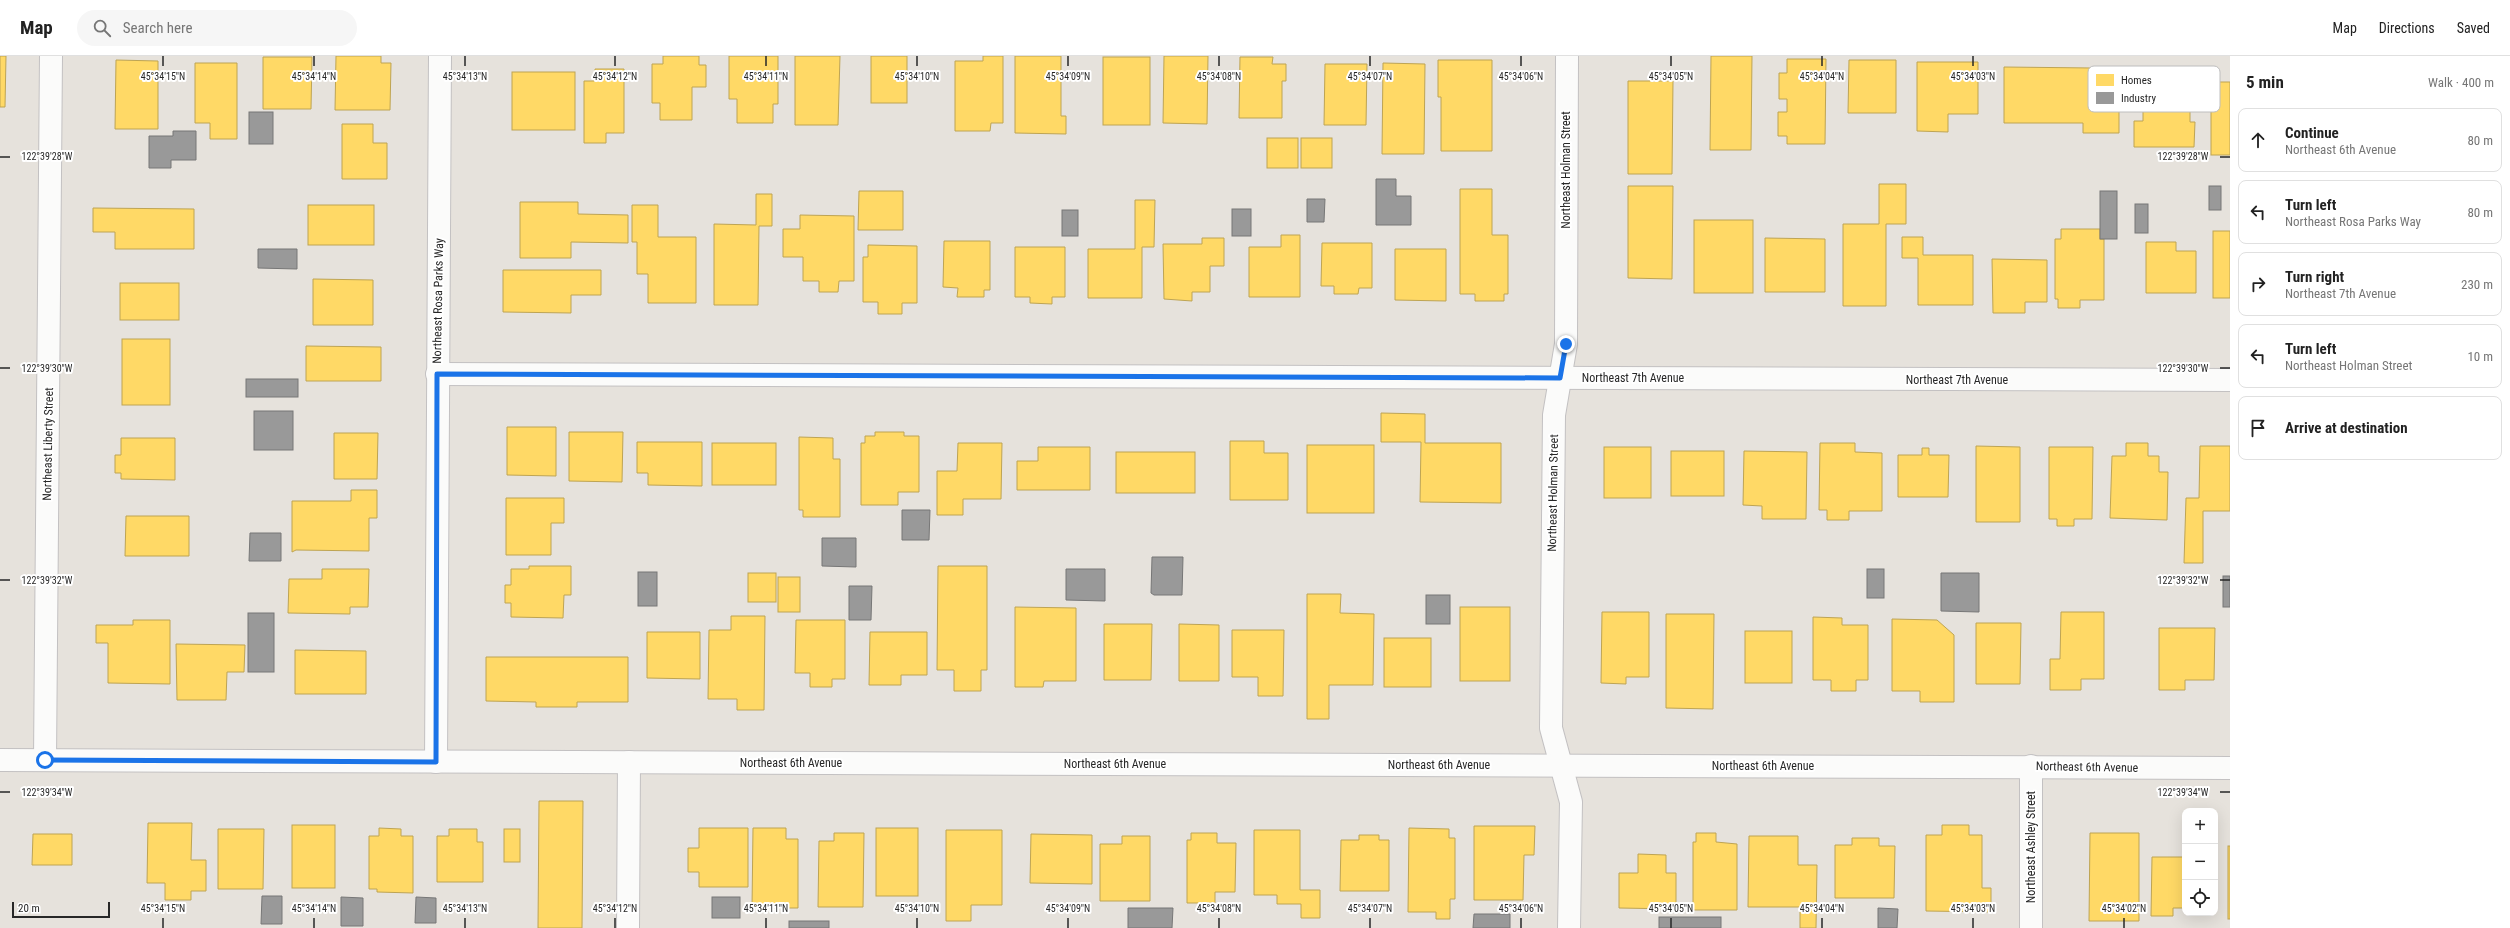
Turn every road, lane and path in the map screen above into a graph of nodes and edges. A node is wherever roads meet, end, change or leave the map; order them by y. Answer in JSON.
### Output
{"nodes":[{"id":1,"x":51,"y":56,"type":"edge"},
{"id":2,"x":440,"y":56,"type":"edge"},
{"id":3,"x":1567,"y":56,"type":"edge"},
{"id":4,"x":437,"y":374,"type":"junction"},
{"id":5,"x":1560,"y":378,"type":"junction"},
{"id":6,"x":2230,"y":380,"type":"edge"},
{"id":7,"x":0,"y":760,"type":"edge"},
{"id":8,"x":45,"y":760,"type":"junction"},
{"id":9,"x":436,"y":762,"type":"junction"},
{"id":10,"x":629,"y":762,"type":"junction"},
{"id":11,"x":1560,"y":765,"type":"junction"},
{"id":12,"x":2031,"y":766,"type":"junction"},
{"id":13,"x":2230,"y":768,"type":"edge"},
{"id":14,"x":628,"y":928,"type":"edge"},
{"id":15,"x":1569,"y":928,"type":"edge"},
{"id":16,"x":2031,"y":928,"type":"edge"}],
"edges":[{"from":1,"to":8,"type":"street","name":"Northeast Liberty Street"},
{"from":2,"to":4,"type":"street","name":"Northeast Rosa Parks Way"},
{"from":3,"to":5,"type":"street","name":"Northeast Holman Street"},
{"from":4,"to":5,"type":"street","name":"Northeast 7th Avenue"},
{"from":4,"to":9,"type":"street","name":"Northeast Rosa Parks Way"},
{"from":5,"to":6,"type":"street","name":"Northeast 7th Avenue"},
{"from":5,"to":11,"type":"street","name":"Northeast Holman Street"},
{"from":7,"to":8,"type":"street","name":"Northeast 6th Avenue"},
{"from":8,"to":9,"type":"street","name":"Northeast 6th Avenue"},
{"from":9,"to":10,"type":"street","name":"Northeast 6th Avenue"},
{"from":10,"to":11,"type":"street","name":"Northeast 6th Avenue"},
{"from":10,"to":14,"type":"street"},
{"from":11,"to":12,"type":"street","name":"Northeast 6th Avenue"},
{"from":11,"to":15,"type":"street","name":"Northeast Holman Street"},
{"from":12,"to":13,"type":"street","name":"Northeast 6th Avenue"},
{"from":12,"to":16,"type":"street","name":"Northeast Ashley Street"}]}
